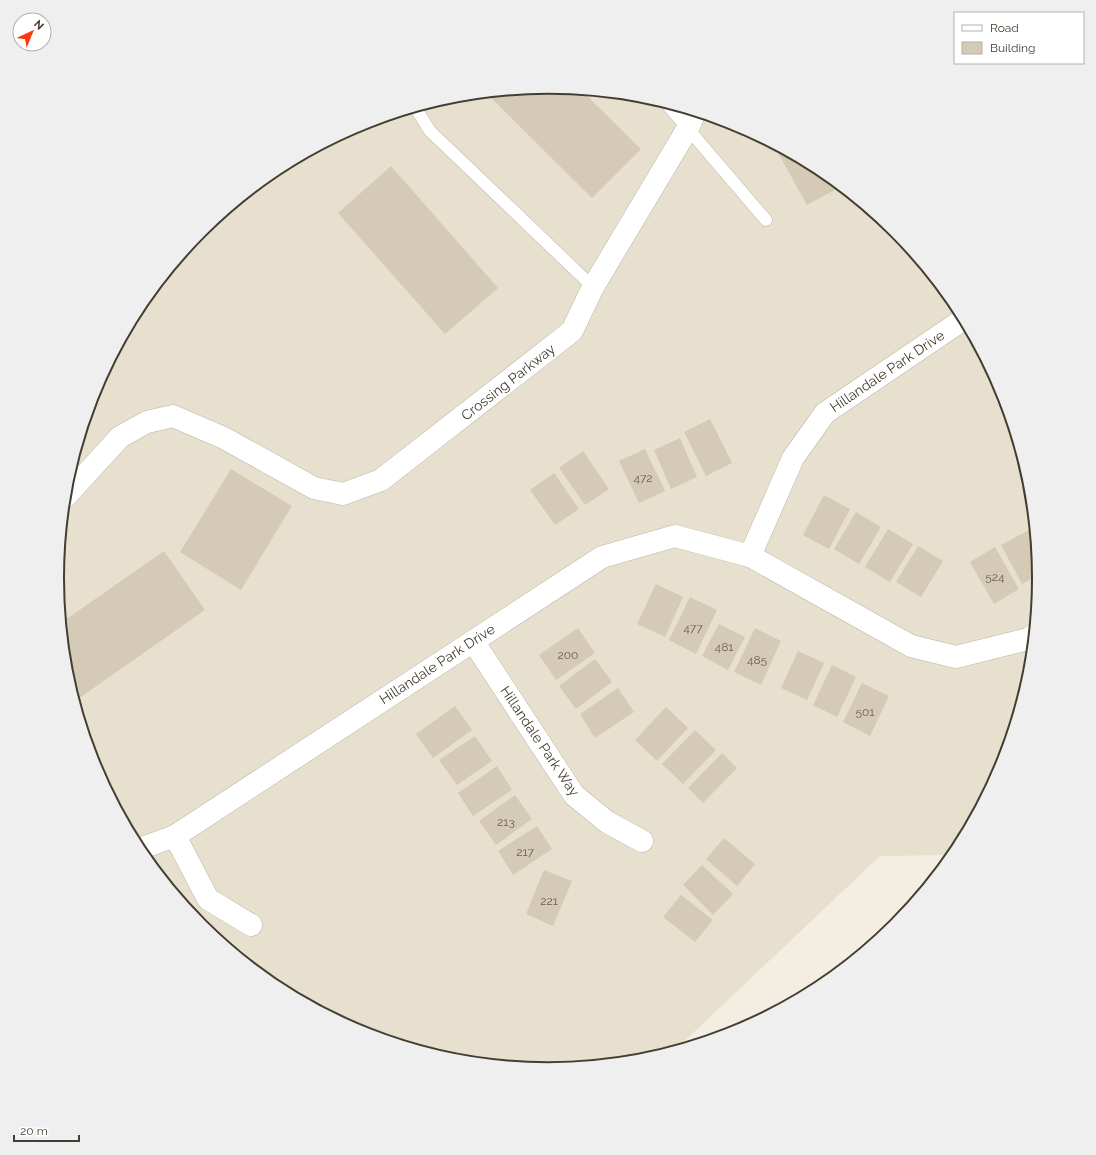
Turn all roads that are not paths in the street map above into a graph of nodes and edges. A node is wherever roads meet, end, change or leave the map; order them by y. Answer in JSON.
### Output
{"nodes":[{"id":1,"x":418,"y":112,"type":"edge"},
{"id":2,"x":680,"y":112,"type":"edge"},
{"id":3,"x":692,"y":120,"type":"edge"},
{"id":4,"x":766,"y":220,"type":"dead end"},
{"id":5,"x":593,"y":287,"type":"junction"},
{"id":6,"x":959,"y":323,"type":"edge"},
{"id":7,"x":72,"y":489,"type":"edge"},
{"id":8,"x":750,"y":556,"type":"junction"},
{"id":9,"x":1028,"y":639,"type":"edge"},
{"id":10,"x":473,"y":640,"type":"junction"},
{"id":11,"x":174,"y":836,"type":"junction"},
{"id":12,"x":642,"y":841,"type":"dead end"},
{"id":13,"x":146,"y":846,"type":"edge"},
{"id":14,"x":251,"y":925,"type":"dead end"}],
"edges":[{"from":1,"to":5,"type":"lane"},
{"from":2,"to":3,"type":"lane"},
{"from":3,"to":4,"type":"lane"},
{"from":3,"to":5,"type":"street","name":"Crossing Parkway"},
{"from":5,"to":7,"type":"street","name":"Crossing Parkway"},
{"from":6,"to":8,"type":"street","name":"Hillandale Park Drive"},
{"from":8,"to":9,"type":"street","name":"Hillandale Park Drive"},
{"from":8,"to":10,"type":"street","name":"Hillandale Park Drive"},
{"from":10,"to":11,"type":"street","name":"Hillandale Park Drive"},
{"from":10,"to":12,"type":"street","name":"Hillandale Park Way"},
{"from":11,"to":13,"type":"street","name":"Hillandale Park Drive"},
{"from":11,"to":14,"type":"street"}]}
